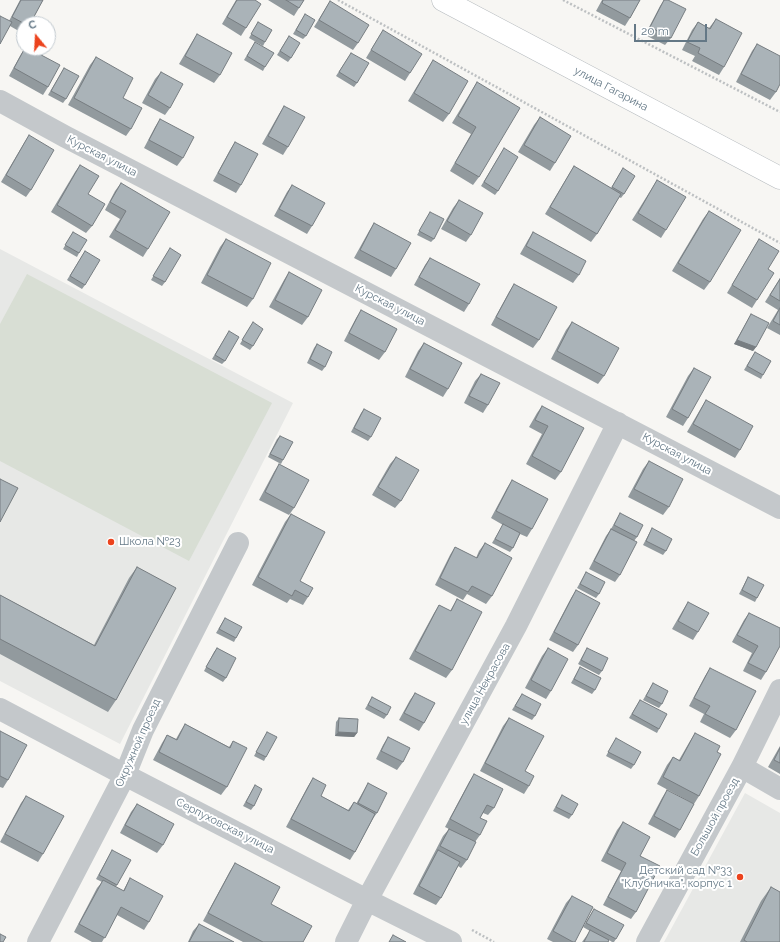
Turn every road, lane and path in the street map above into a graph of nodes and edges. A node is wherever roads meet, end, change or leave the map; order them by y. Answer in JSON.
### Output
{"nodes":[{"id":1,"x":338,"y":0,"type":"edge"},
{"id":2,"x":443,"y":0,"type":"edge"},
{"id":3,"x":563,"y":0,"type":"edge"},
{"id":4,"x":0,"y":101,"type":"edge"},
{"id":5,"x":780,"y":112,"type":"edge"},
{"id":6,"x":780,"y":178,"type":"edge"},
{"id":7,"x":780,"y":243,"type":"edge"},
{"id":8,"x":618,"y":423,"type":"junction"},
{"id":9,"x":780,"y":508,"type":"edge"},
{"id":10,"x":238,"y":543,"type":"dead end"},
{"id":11,"x":780,"y":690,"type":"edge"},
{"id":12,"x":0,"y":709,"type":"edge"},
{"id":13,"x":742,"y":767,"type":"junction"},
{"id":14,"x":125,"y":775,"type":"junction"},
{"id":15,"x":780,"y":789,"type":"edge"},
{"id":16,"x":367,"y":900,"type":"junction"},
{"id":17,"x":38,"y":942,"type":"edge"},
{"id":18,"x":346,"y":942,"type":"edge"},
{"id":19,"x":451,"y":942,"type":"edge"},
{"id":20,"x":647,"y":942,"type":"edge"}],
"edges":[{"from":1,"to":7,"type":"path"},
{"from":2,"to":6,"type":"main road","name":"улица Гагарина"},
{"from":3,"to":5,"type":"path"},
{"from":4,"to":8,"type":"street","name":"Курская улица"},
{"from":8,"to":9,"type":"street","name":"Курская улица"},
{"from":8,"to":16,"type":"street","name":"улица Некрасова"},
{"from":10,"to":14,"type":"street","name":"Окружной проезд"},
{"from":11,"to":13,"type":"street","name":"Большой проезд"},
{"from":12,"to":14,"type":"street","name":"Серпуховская улица"},
{"from":13,"to":15,"type":"street"},
{"from":13,"to":20,"type":"street","name":"Большой проезд"},
{"from":14,"to":16,"type":"street","name":"Серпуховская улица"},
{"from":14,"to":17,"type":"street","name":"Окружной проезд"},
{"from":16,"to":18,"type":"street","name":"улица Некрасова"},
{"from":16,"to":19,"type":"street","name":"Серпуховская улица"}]}
